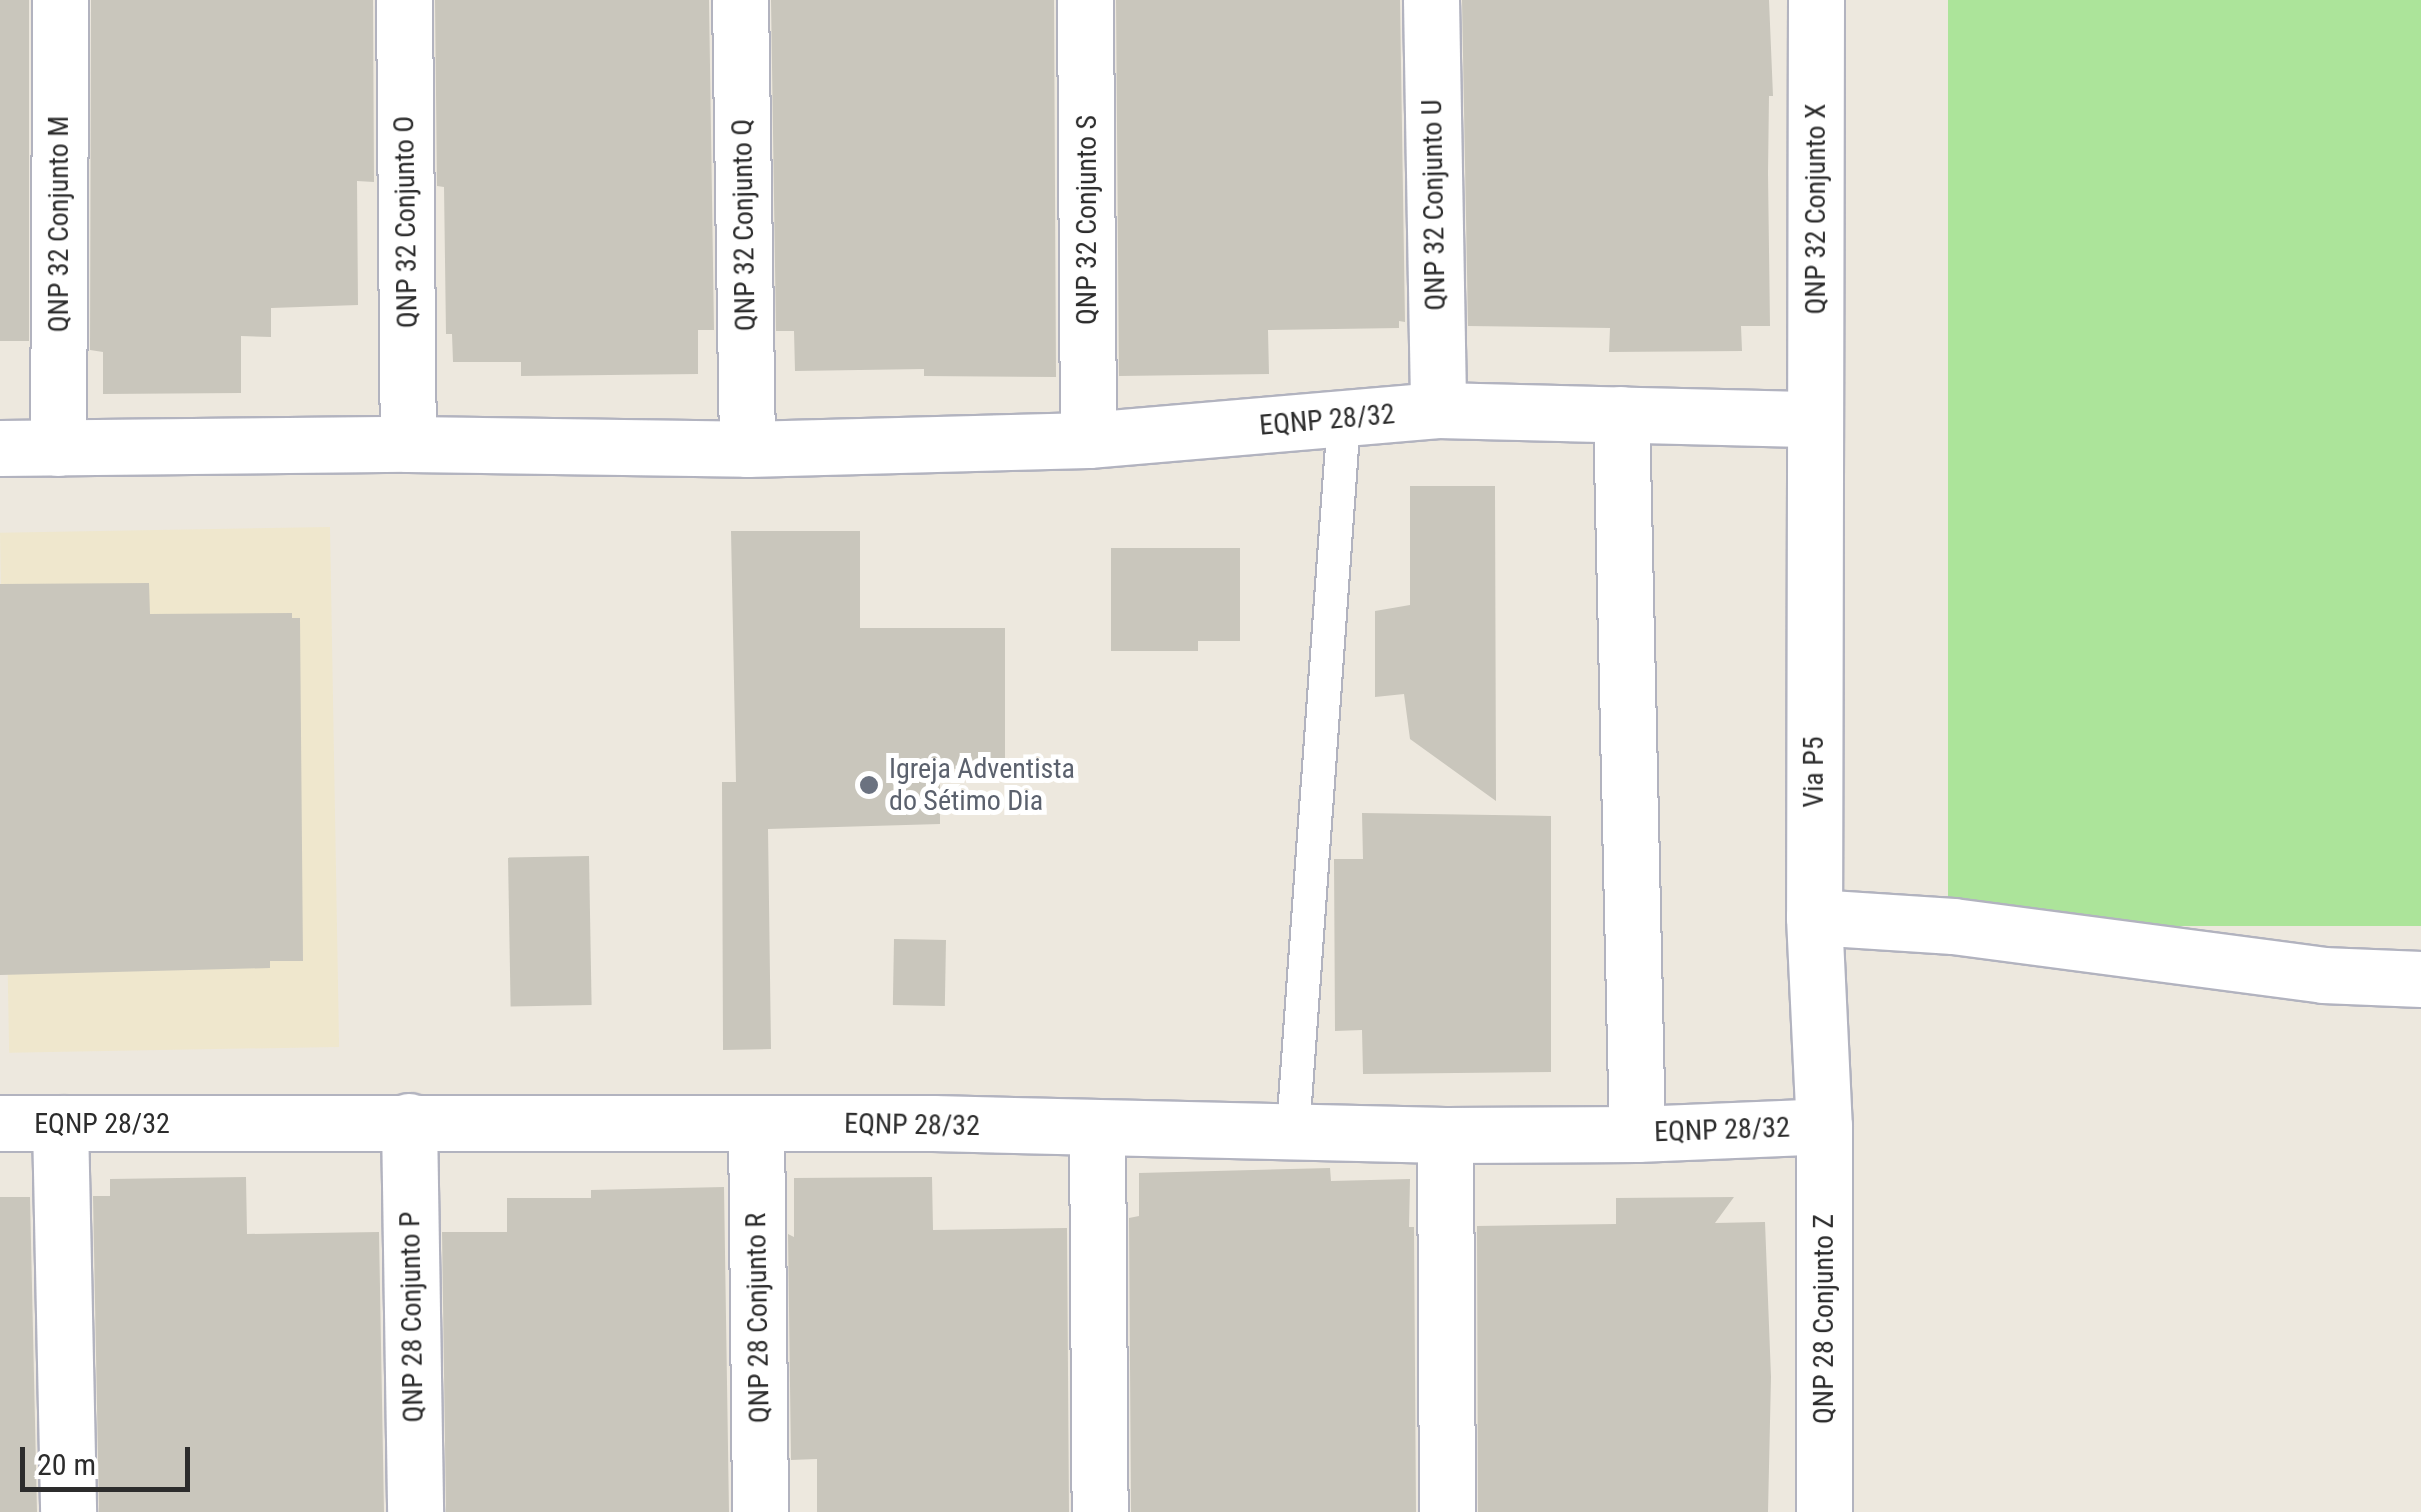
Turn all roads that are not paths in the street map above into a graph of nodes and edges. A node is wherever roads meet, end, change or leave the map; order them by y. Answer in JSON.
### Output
{"nodes":[{"id":1,"x":60,"y":0,"type":"edge"},
{"id":2,"x":404,"y":0,"type":"edge"},
{"id":3,"x":740,"y":0,"type":"edge"},
{"id":4,"x":1086,"y":0,"type":"edge"},
{"id":5,"x":1431,"y":0,"type":"edge"},
{"id":6,"x":1816,"y":0,"type":"edge"},
{"id":7,"x":1438,"y":410,"type":"junction"},
{"id":8,"x":1621,"y":414,"type":"junction"},
{"id":9,"x":1344,"y":418,"type":"junction"},
{"id":10,"x":1815,"y":418,"type":"junction"},
{"id":11,"x":1088,"y":440,"type":"junction"},
{"id":12,"x":408,"y":444,"type":"junction"},
{"id":13,"x":0,"y":448,"type":"edge"},
{"id":14,"x":58,"y":448,"type":"junction"},
{"id":15,"x":748,"y":449,"type":"junction"},
{"id":16,"x":1814,"y":917,"type":"junction"},
{"id":17,"x":2421,"y":979,"type":"edge"},
{"id":18,"x":408,"y":1121,"type":"junction"},
{"id":19,"x":0,"y":1123,"type":"edge"},
{"id":20,"x":756,"y":1123,"type":"junction"},
{"id":21,"x":60,"y":1124,"type":"junction"},
{"id":22,"x":1824,"y":1126,"type":"junction"},
{"id":23,"x":1097,"y":1130,"type":"junction"},
{"id":24,"x":1293,"y":1130,"type":"junction"},
{"id":25,"x":1637,"y":1134,"type":"junction"},
{"id":26,"x":1445,"y":1135,"type":"junction"},
{"id":27,"x":68,"y":1512,"type":"edge"},
{"id":28,"x":416,"y":1512,"type":"edge"},
{"id":29,"x":760,"y":1512,"type":"edge"},
{"id":30,"x":1100,"y":1512,"type":"edge"},
{"id":31,"x":1447,"y":1512,"type":"edge"},
{"id":32,"x":1824,"y":1512,"type":"edge"}],
"edges":[{"from":1,"to":14,"type":"street","name":"QNP 32 Conjunto M"},
{"from":2,"to":12,"type":"street","name":"QNP 32 Conjunto O"},
{"from":3,"to":15,"type":"street","name":"QNP 32 Conjunto Q"},
{"from":4,"to":11,"type":"street","name":"QNP 32 Conjunto S"},
{"from":5,"to":7,"type":"street","name":"QNP 32 Conjunto U"},
{"from":6,"to":10,"type":"street","name":"QNP 32 Conjunto X"},
{"from":7,"to":8,"type":"street","name":"EQNP 28/32"},
{"from":7,"to":9,"type":"street","name":"EQNP 28/32"},
{"from":8,"to":10,"type":"street","name":"EQNP 28/32"},
{"from":8,"to":25,"type":"street"},
{"from":9,"to":11,"type":"street","name":"EQNP 28/32"},
{"from":9,"to":24,"type":"lane"},
{"from":10,"to":16,"type":"street","name":"Via P5"},
{"from":11,"to":15,"type":"street","name":"EQNP 28/32"},
{"from":12,"to":14,"type":"street","name":"EQNP 28/32"},
{"from":12,"to":15,"type":"street","name":"EQNP 28/32"},
{"from":13,"to":14,"type":"street","name":"EQNP 28/32"},
{"from":16,"to":17,"type":"street"},
{"from":16,"to":22,"type":"street","name":"Via P5"},
{"from":18,"to":20,"type":"street","name":"EQNP 28/32"},
{"from":18,"to":21,"type":"street","name":"EQNP 28/32"},
{"from":18,"to":28,"type":"street","name":"QNP 28 Conjunto P"},
{"from":19,"to":21,"type":"street","name":"EQNP 28/32"},
{"from":20,"to":23,"type":"street","name":"EQNP 28/32"},
{"from":20,"to":29,"type":"street","name":"QNP 28 Conjunto R"},
{"from":21,"to":27,"type":"street"},
{"from":22,"to":25,"type":"street","name":"EQNP 28/32"},
{"from":22,"to":32,"type":"street","name":"QNP 28 Conjunto Z"},
{"from":23,"to":24,"type":"street","name":"EQNP 28/32"},
{"from":23,"to":30,"type":"street"},
{"from":24,"to":26,"type":"street","name":"EQNP 28/32"},
{"from":25,"to":26,"type":"street","name":"EQNP 28/32"},
{"from":26,"to":31,"type":"street"}]}
